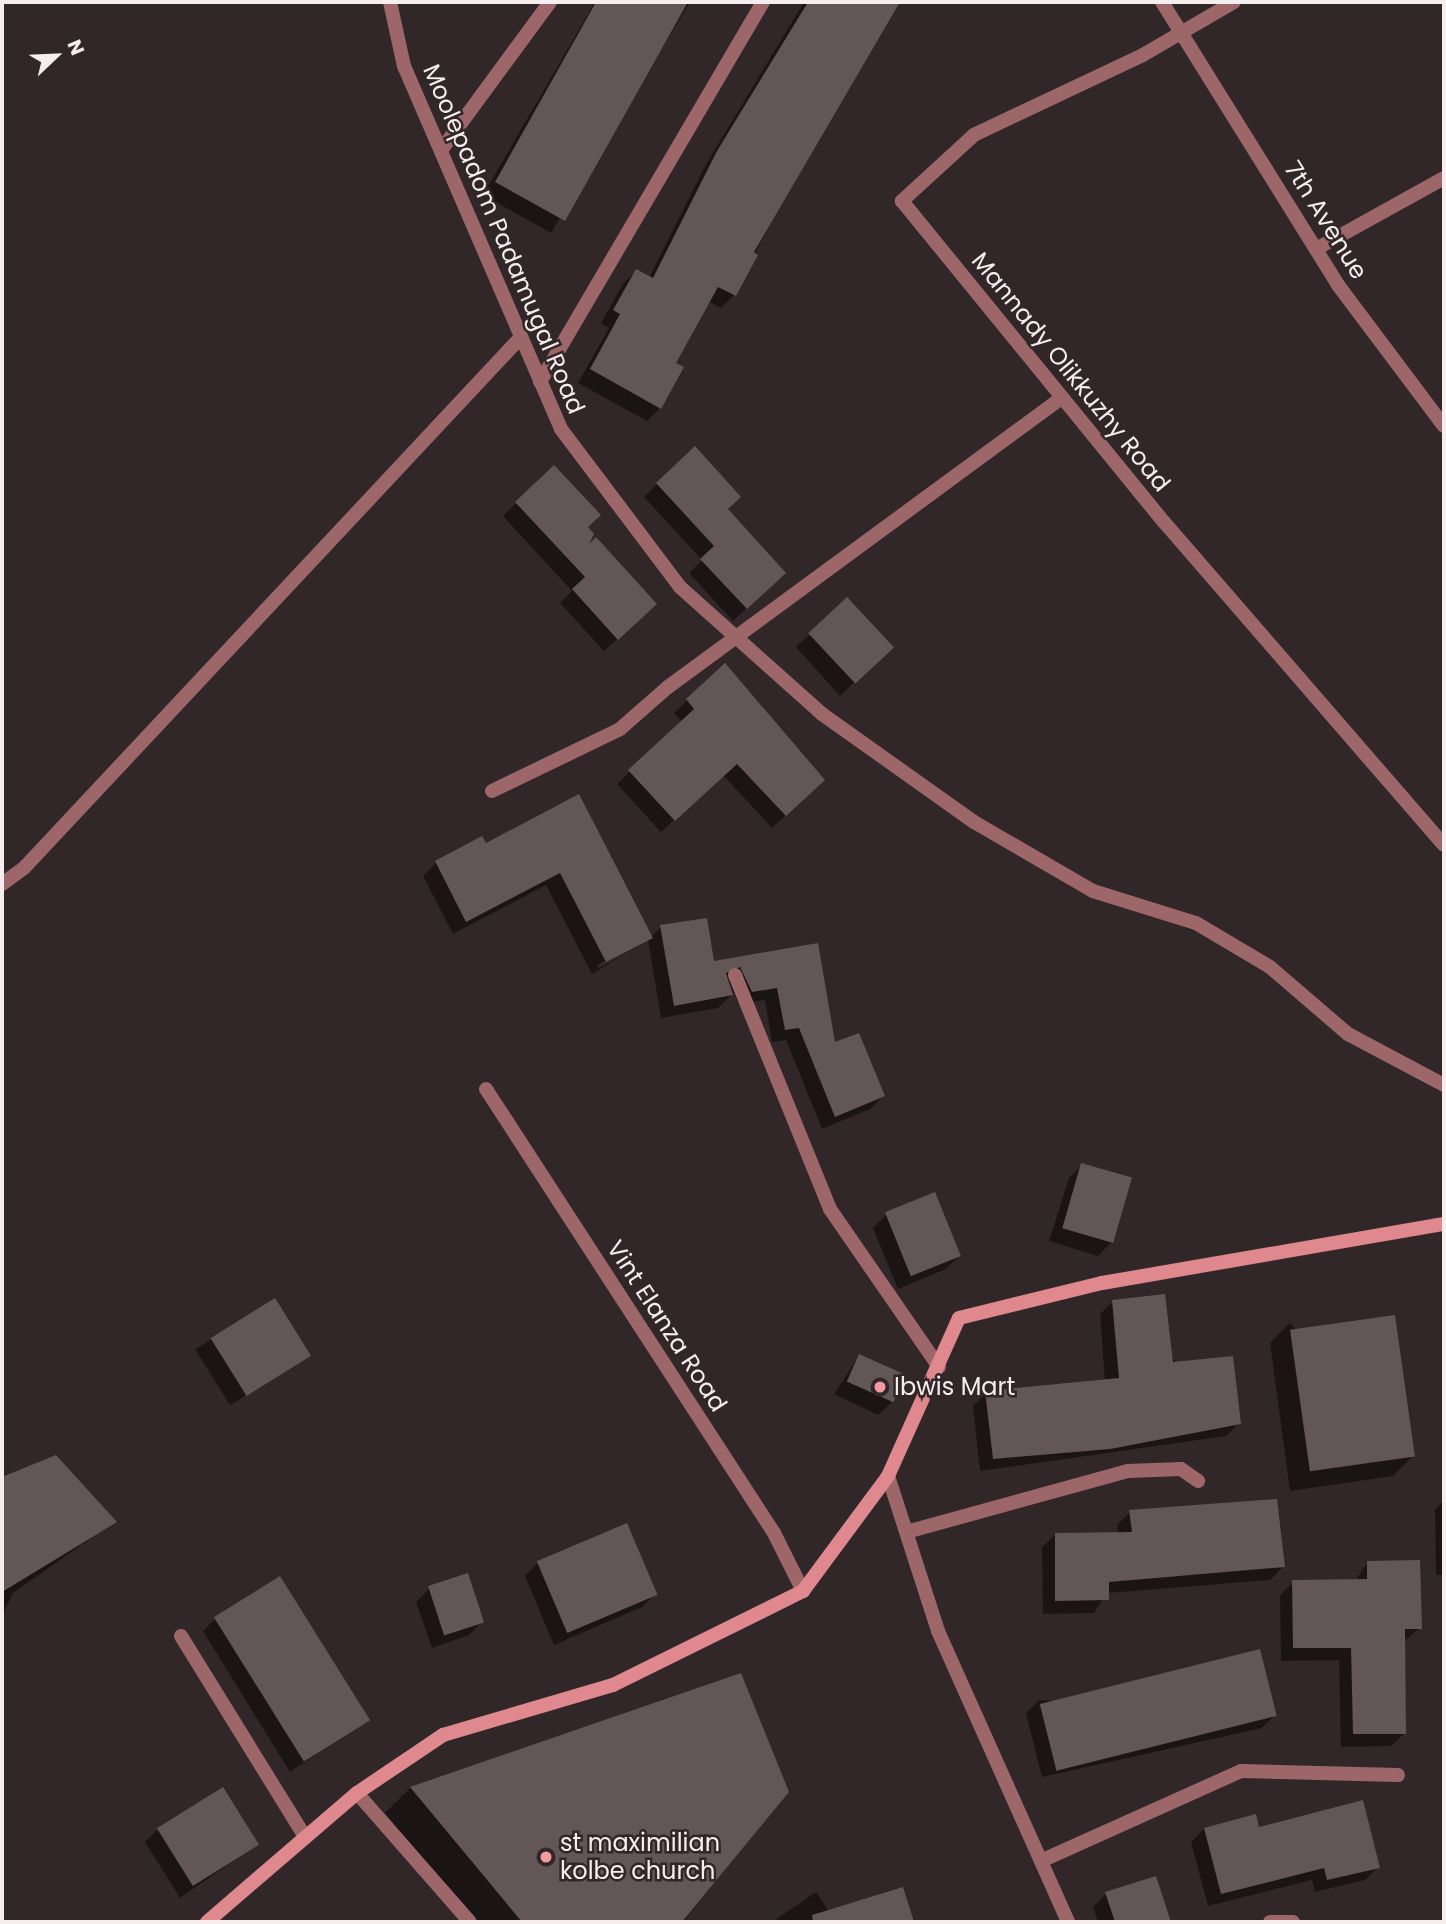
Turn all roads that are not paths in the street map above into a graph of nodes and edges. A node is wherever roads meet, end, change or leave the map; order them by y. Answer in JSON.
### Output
{"nodes":[{"id":1,"x":390,"y":2,"type":"edge"},
{"id":2,"x":550,"y":2,"type":"edge"},
{"id":3,"x":763,"y":2,"type":"edge"},
{"id":4,"x":1162,"y":2,"type":"edge"},
{"id":5,"x":1234,"y":2,"type":"edge"},
{"id":6,"x":1181,"y":30,"type":"junction"},
{"id":7,"x":442,"y":149,"type":"junction"},
{"id":8,"x":1444,"y":178,"type":"edge"},
{"id":9,"x":1316,"y":248,"type":"junction"},
{"id":10,"x":521,"y":337,"type":"junction"},
{"id":11,"x":540,"y":382,"type":"junction"},
{"id":12,"x":1061,"y":398,"type":"junction"},
{"id":13,"x":1444,"y":426,"type":"edge"},
{"id":14,"x":741,"y":636,"type":"junction"},
{"id":15,"x":492,"y":791,"type":"dead end"},
{"id":16,"x":1444,"y":845,"type":"edge"},
{"id":17,"x":2,"y":884,"type":"edge"},
{"id":18,"x":735,"y":975,"type":"dead end"},
{"id":19,"x":1444,"y":1085,"type":"edge"},
{"id":20,"x":486,"y":1089,"type":"dead end"},
{"id":21,"x":1444,"y":1224,"type":"edge"},
{"id":22,"x":939,"y":1367,"type":"junction"},
{"id":23,"x":888,"y":1476,"type":"junction"},
{"id":24,"x":1198,"y":1481,"type":"dead end"},
{"id":25,"x":910,"y":1531,"type":"junction"},
{"id":26,"x":803,"y":1591,"type":"junction"},
{"id":27,"x":181,"y":1636,"type":"dead end"},
{"id":28,"x":1398,"y":1775,"type":"dead end"},
{"id":29,"x":357,"y":1793,"type":"junction"},
{"id":30,"x":305,"y":1837,"type":"junction"},
{"id":31,"x":1043,"y":1860,"type":"junction"},
{"id":32,"x":206,"y":1922,"type":"edge"},
{"id":33,"x":470,"y":1922,"type":"edge"},
{"id":34,"x":1068,"y":1922,"type":"edge"},
{"id":35,"x":1270,"y":1922,"type":"edge"},
{"id":36,"x":1293,"y":1922,"type":"edge"}],
"edges":[{"from":1,"to":7,"type":"street","name":"Moolepadom Padamugal Road"},
{"from":2,"to":7,"type":"street"},
{"from":3,"to":11,"type":"street"},
{"from":4,"to":6,"type":"street"},
{"from":5,"to":6,"type":"street"},
{"from":6,"to":9,"type":"street","name":"7th Avenue"},
{"from":6,"to":12,"type":"street","name":"Mannady Olikkuzhy Road"},
{"from":7,"to":10,"type":"street","name":"Moolepadom Padamugal Road"},
{"from":8,"to":9,"type":"street"},
{"from":9,"to":13,"type":"street","name":"7th Avenue"},
{"from":10,"to":11,"type":"street","name":"Moolepadom Padamugal Road"},
{"from":10,"to":17,"type":"street"},
{"from":11,"to":14,"type":"street","name":"Moolepadom Padamugal Road"},
{"from":12,"to":14,"type":"street"},
{"from":12,"to":16,"type":"street","name":"Mannady Olikkuzhy Road"},
{"from":14,"to":15,"type":"street"},
{"from":14,"to":19,"type":"street","name":"Moolepadom Padamugal Road"},
{"from":18,"to":22,"type":"street"},
{"from":20,"to":26,"type":"street","name":"Vint Elanza Road"},
{"from":21,"to":22,"type":"main road"},
{"from":22,"to":23,"type":"main road"},
{"from":23,"to":25,"type":"street"},
{"from":23,"to":26,"type":"main road"},
{"from":24,"to":25,"type":"street"},
{"from":25,"to":31,"type":"street"},
{"from":26,"to":29,"type":"main road"},
{"from":27,"to":30,"type":"street"},
{"from":28,"to":31,"type":"street"},
{"from":29,"to":30,"type":"main road"},
{"from":29,"to":33,"type":"street"},
{"from":30,"to":32,"type":"main road"},
{"from":31,"to":34,"type":"street"},
{"from":35,"to":36,"type":"street"}]}
